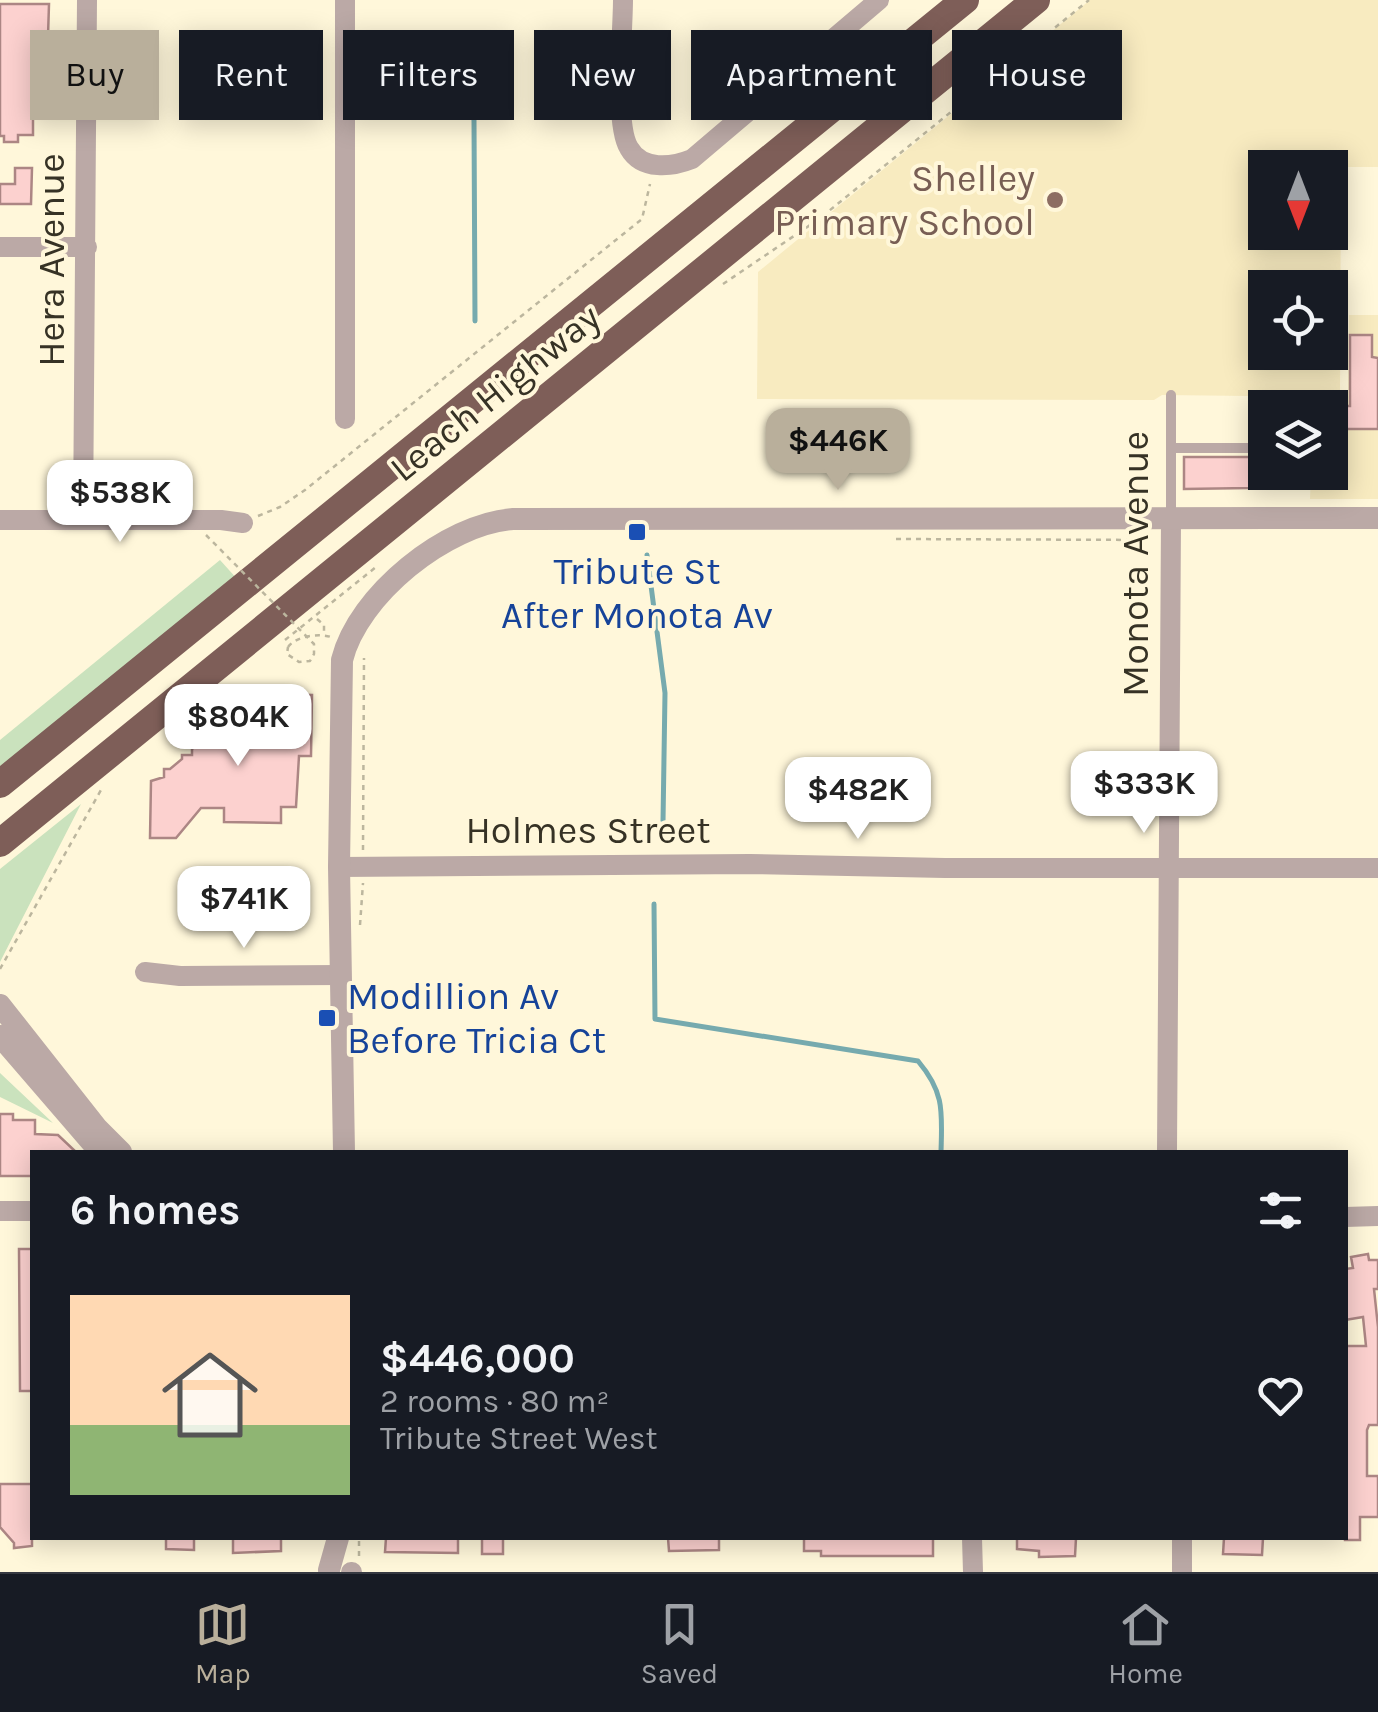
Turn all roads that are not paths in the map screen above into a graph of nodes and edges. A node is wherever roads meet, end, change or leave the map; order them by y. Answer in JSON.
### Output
{"nodes":[{"id":1,"x":87,"y":0,"type":"edge"},
{"id":2,"x":345,"y":0,"type":"edge"},
{"id":3,"x":623,"y":0,"type":"edge"},
{"id":4,"x":879,"y":0,"type":"edge"},
{"id":5,"x":965,"y":0,"type":"edge"},
{"id":6,"x":1036,"y":0,"type":"edge"},
{"id":7,"x":0,"y":247,"type":"edge"},
{"id":8,"x":87,"y":248,"type":"junction"},
{"id":9,"x":1172,"y":395,"type":"dead end"},
{"id":10,"x":350,"y":428,"type":"road end"},
{"id":11,"x":1171,"y":448,"type":"junction"},
{"id":12,"x":1248,"y":448,"type":"edge"},
{"id":13,"x":1378,"y":518,"type":"edge"},
{"id":14,"x":0,"y":520,"type":"edge"},
{"id":15,"x":83,"y":520,"type":"junction"},
{"id":16,"x":1171,"y":520,"type":"junction"},
{"id":17,"x":243,"y":522,"type":"road end"},
{"id":18,"x":0,"y":784,"type":"edge"},
{"id":19,"x":0,"y":843,"type":"edge"},
{"id":20,"x":339,"y":867,"type":"junction"},
{"id":21,"x":1168,"y":868,"type":"junction"},
{"id":22,"x":1378,"y":868,"type":"edge"},
{"id":23,"x":145,"y":972,"type":"dead end"},
{"id":24,"x":341,"y":975,"type":"junction"},
{"id":25,"x":0,"y":1006,"type":"edge"},
{"id":26,"x":0,"y":1036,"type":"edge"},
{"id":27,"x":99,"y":1150,"type":"edge"},
{"id":28,"x":119,"y":1150,"type":"edge"},
{"id":29,"x":340,"y":1150,"type":"edge"},
{"id":30,"x":1167,"y":1150,"type":"edge"},
{"id":31,"x":0,"y":1211,"type":"edge"},
{"id":32,"x":30,"y":1211,"type":"edge"},
{"id":33,"x":1348,"y":1216,"type":"edge"},
{"id":34,"x":1378,"y":1216,"type":"edge"},
{"id":35,"x":338,"y":1540,"type":"edge"},
{"id":36,"x":972,"y":1540,"type":"edge"},
{"id":37,"x":1182,"y":1540,"type":"edge"},
{"id":38,"x":343,"y":1571,"type":"edge"},
{"id":39,"x":973,"y":1572,"type":"edge"},
{"id":40,"x":1182,"y":1572,"type":"edge"}],
"edges":[{"from":1,"to":8,"type":"street","name":"Hera Avenue"},
{"from":2,"to":10,"type":"street"},
{"from":3,"to":4,"type":"street"},
{"from":5,"to":18,"type":"highway","name":"Leach Highway"},
{"from":6,"to":19,"type":"highway","name":"Leach Highway"},
{"from":7,"to":8,"type":"street"},
{"from":8,"to":15,"type":"street","name":"Hera Avenue"},
{"from":9,"to":11,"type":"lane","name":"Monota Avenue"},
{"from":11,"to":12,"type":"lane"},
{"from":11,"to":16,"type":"lane","name":"Monota Avenue"},
{"from":13,"to":16,"type":"street"},
{"from":14,"to":15,"type":"street"},
{"from":15,"to":17,"type":"street"},
{"from":16,"to":20,"type":"street"},
{"from":16,"to":21,"type":"street","name":"Monota Avenue"},
{"from":20,"to":21,"type":"street","name":"Holmes Street"},
{"from":20,"to":24,"type":"street"},
{"from":21,"to":22,"type":"street","name":"Holmes Street"},
{"from":21,"to":30,"type":"street","name":"Monota Avenue"},
{"from":23,"to":24,"type":"street"},
{"from":24,"to":29,"type":"street"},
{"from":25,"to":28,"type":"street"},
{"from":26,"to":27,"type":"street"},
{"from":31,"to":32,"type":"street"},
{"from":33,"to":34,"type":"street"},
{"from":35,"to":38,"type":"street"},
{"from":36,"to":39,"type":"street"},
{"from":37,"to":40,"type":"street"}]}
